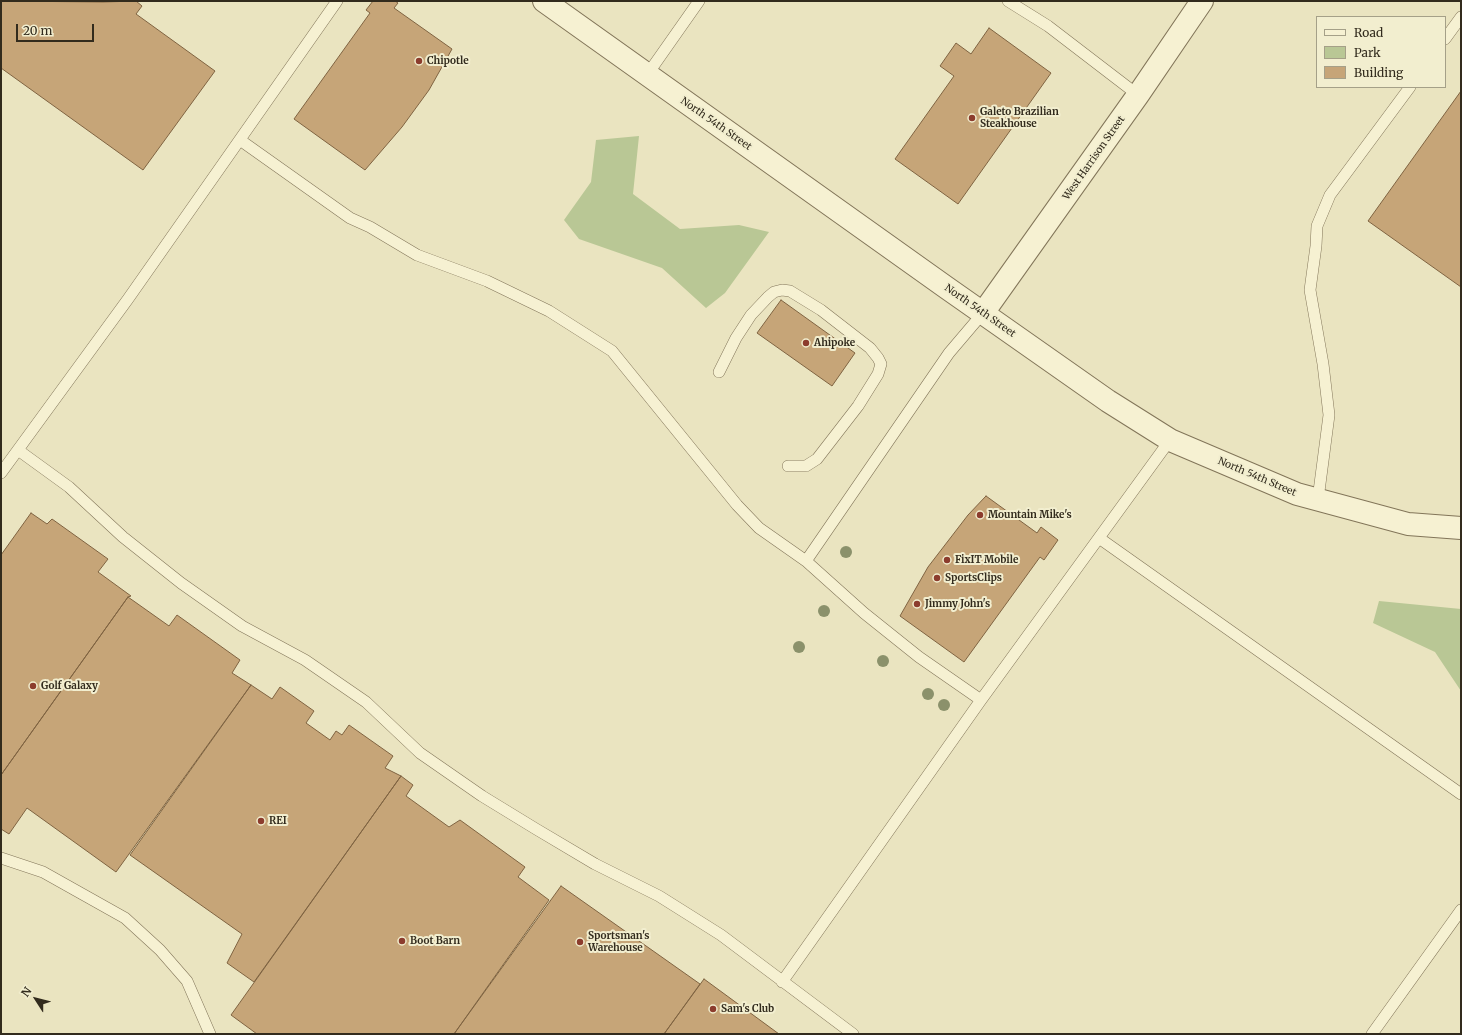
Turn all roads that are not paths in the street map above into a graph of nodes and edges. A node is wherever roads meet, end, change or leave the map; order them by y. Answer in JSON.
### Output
{"nodes":[{"id":1,"x":337,"y":1,"type":"edge"},
{"id":2,"x":544,"y":1,"type":"edge"},
{"id":3,"x":699,"y":1,"type":"edge"},
{"id":4,"x":1008,"y":1,"type":"edge"},
{"id":5,"x":1202,"y":1,"type":"edge"},
{"id":6,"x":1461,"y":17,"type":"edge"},
{"id":7,"x":1446,"y":38,"type":"edge"},
{"id":8,"x":647,"y":75,"type":"junction"},
{"id":9,"x":1409,"y":88,"type":"edge"},
{"id":10,"x":1138,"y":95,"type":"junction"},
{"id":11,"x":240,"y":140,"type":"junction"},
{"id":12,"x":983,"y":313,"type":"junction"},
{"id":13,"x":719,"y":372,"type":"dead end"},
{"id":14,"x":1170,"y":440,"type":"junction"},
{"id":15,"x":18,"y":450,"type":"junction"},
{"id":16,"x":788,"y":466,"type":"dead end"},
{"id":17,"x":1,"y":473,"type":"edge"},
{"id":18,"x":1318,"y":499,"type":"junction"},
{"id":19,"x":1461,"y":528,"type":"edge"},
{"id":20,"x":1099,"y":538,"type":"junction"},
{"id":21,"x":806,"y":561,"type":"junction"},
{"id":22,"x":981,"y":700,"type":"junction"},
{"id":23,"x":1461,"y":794,"type":"edge"},
{"id":24,"x":1,"y":858,"type":"edge"},
{"id":25,"x":1460,"y":912,"type":"edge"},
{"id":26,"x":782,"y":982,"type":"junction"},
{"id":27,"x":210,"y":1034,"type":"edge"},
{"id":28,"x":853,"y":1034,"type":"edge"},
{"id":29,"x":1372,"y":1034,"type":"edge"}],
"edges":[{"from":1,"to":11,"type":"lane"},
{"from":2,"to":8,"type":"street","name":"North 54th Street"},
{"from":3,"to":8,"type":"lane"},
{"from":4,"to":10,"type":"lane"},
{"from":5,"to":10,"type":"street","name":"West Harrison Street"},
{"from":6,"to":7,"type":"lane"},
{"from":8,"to":12,"type":"street","name":"North 54th Street"},
{"from":9,"to":18,"type":"lane"},
{"from":10,"to":12,"type":"street","name":"West Harrison Street"},
{"from":11,"to":15,"type":"lane"},
{"from":11,"to":21,"type":"lane"},
{"from":12,"to":14,"type":"street","name":"North 54th Street"},
{"from":12,"to":21,"type":"lane"},
{"from":13,"to":16,"type":"lane"},
{"from":14,"to":18,"type":"street","name":"North 54th Street"},
{"from":14,"to":20,"type":"lane"},
{"from":15,"to":17,"type":"lane"},
{"from":15,"to":26,"type":"lane"},
{"from":18,"to":19,"type":"street","name":"North 54th Street"},
{"from":20,"to":22,"type":"lane"},
{"from":20,"to":23,"type":"lane"},
{"from":21,"to":22,"type":"lane"},
{"from":22,"to":26,"type":"lane"},
{"from":24,"to":27,"type":"lane"},
{"from":25,"to":29,"type":"lane"},
{"from":26,"to":28,"type":"lane"}]}
